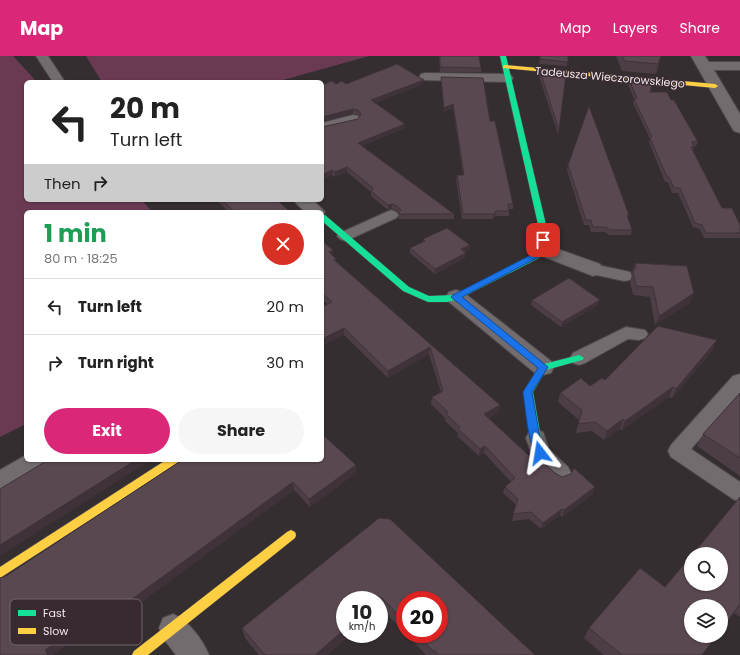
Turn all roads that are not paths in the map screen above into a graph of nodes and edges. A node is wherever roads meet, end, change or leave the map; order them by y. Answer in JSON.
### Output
{"nodes":[{"id":1,"x":42,"y":56,"type":"edge"},
{"id":2,"x":503,"y":56,"type":"edge"},
{"id":3,"x":701,"y":61,"type":"edge"},
{"id":4,"x":740,"y":66,"type":"edge"},
{"id":5,"x":506,"y":73,"type":"junction"},
{"id":6,"x":425,"y":77,"type":"dead end"},
{"id":7,"x":58,"y":80,"type":"edge"},
{"id":8,"x":715,"y":86,"type":"junction"},
{"id":9,"x":342,"y":111,"type":"edge"},
{"id":10,"x":324,"y":119,"type":"edge"},
{"id":11,"x":353,"y":119,"type":"edge"},
{"id":12,"x":324,"y":126,"type":"edge"},
{"id":13,"x":740,"y":128,"type":"edge"},
{"id":14,"x":304,"y":202,"type":"edge"},
{"id":15,"x":314,"y":210,"type":"edge"},
{"id":16,"x":391,"y":215,"type":"dead end"},
{"id":17,"x":324,"y":219,"type":"edge"},
{"id":18,"x":345,"y":236,"type":"junction"},
{"id":19,"x":541,"y":249,"type":"junction"},
{"id":20,"x":593,"y":269,"type":"joint"},
{"id":21,"x":624,"y":276,"type":"dead end"},
{"id":22,"x":456,"y":297,"type":"junction"},
{"id":23,"x":640,"y":334,"type":"dead end"},
{"id":24,"x":579,"y":358,"type":"joint"},
{"id":25,"x":543,"y":367,"type":"junction"},
{"id":26,"x":740,"y":381,"type":"edge"},
{"id":27,"x":536,"y":438,"type":"joint"},
{"id":28,"x":37,"y":462,"type":"edge"},
{"id":29,"x":171,"y":462,"type":"edge"},
{"id":30,"x":561,"y":473,"type":"dead end"},
{"id":31,"x":0,"y":483,"type":"edge"},
{"id":32,"x":740,"y":493,"type":"edge"},
{"id":33,"x":291,"y":535,"type":"dead end"},
{"id":34,"x":0,"y":573,"type":"edge"},
{"id":35,"x":173,"y":628,"type":"junction"},
{"id":36,"x":138,"y":655,"type":"edge"},
{"id":37,"x":194,"y":655,"type":"edge"}],
"edges":[{"from":1,"to":7,"type":"lane"},
{"from":2,"to":5,"type":"street"},
{"from":3,"to":4,"type":"street"},
{"from":3,"to":8,"type":"street"},
{"from":5,"to":6,"type":"lane"},
{"from":5,"to":8,"type":"street","name":"Tadeusza Wieczorowskiego"},
{"from":5,"to":19,"type":"street"},
{"from":8,"to":13,"type":"street"},
{"from":9,"to":10,"type":"lane"},
{"from":11,"to":12,"type":"lane"},
{"from":14,"to":15,"type":"street"},
{"from":16,"to":18,"type":"lane"},
{"from":17,"to":18,"type":"street"},
{"from":18,"to":22,"type":"street"},
{"from":19,"to":20,"type":"street"},
{"from":19,"to":22,"type":"street"},
{"from":20,"to":21,"type":"lane"},
{"from":22,"to":25,"type":"street"},
{"from":23,"to":24,"type":"lane"},
{"from":24,"to":25,"type":"street"},
{"from":25,"to":27,"type":"street"},
{"from":26,"to":32,"type":"lane"},
{"from":27,"to":30,"type":"lane"},
{"from":28,"to":31,"type":"street"},
{"from":29,"to":34,"type":"street"},
{"from":33,"to":35,"type":"street"},
{"from":35,"to":36,"type":"street"},
{"from":35,"to":37,"type":"street"}]}
